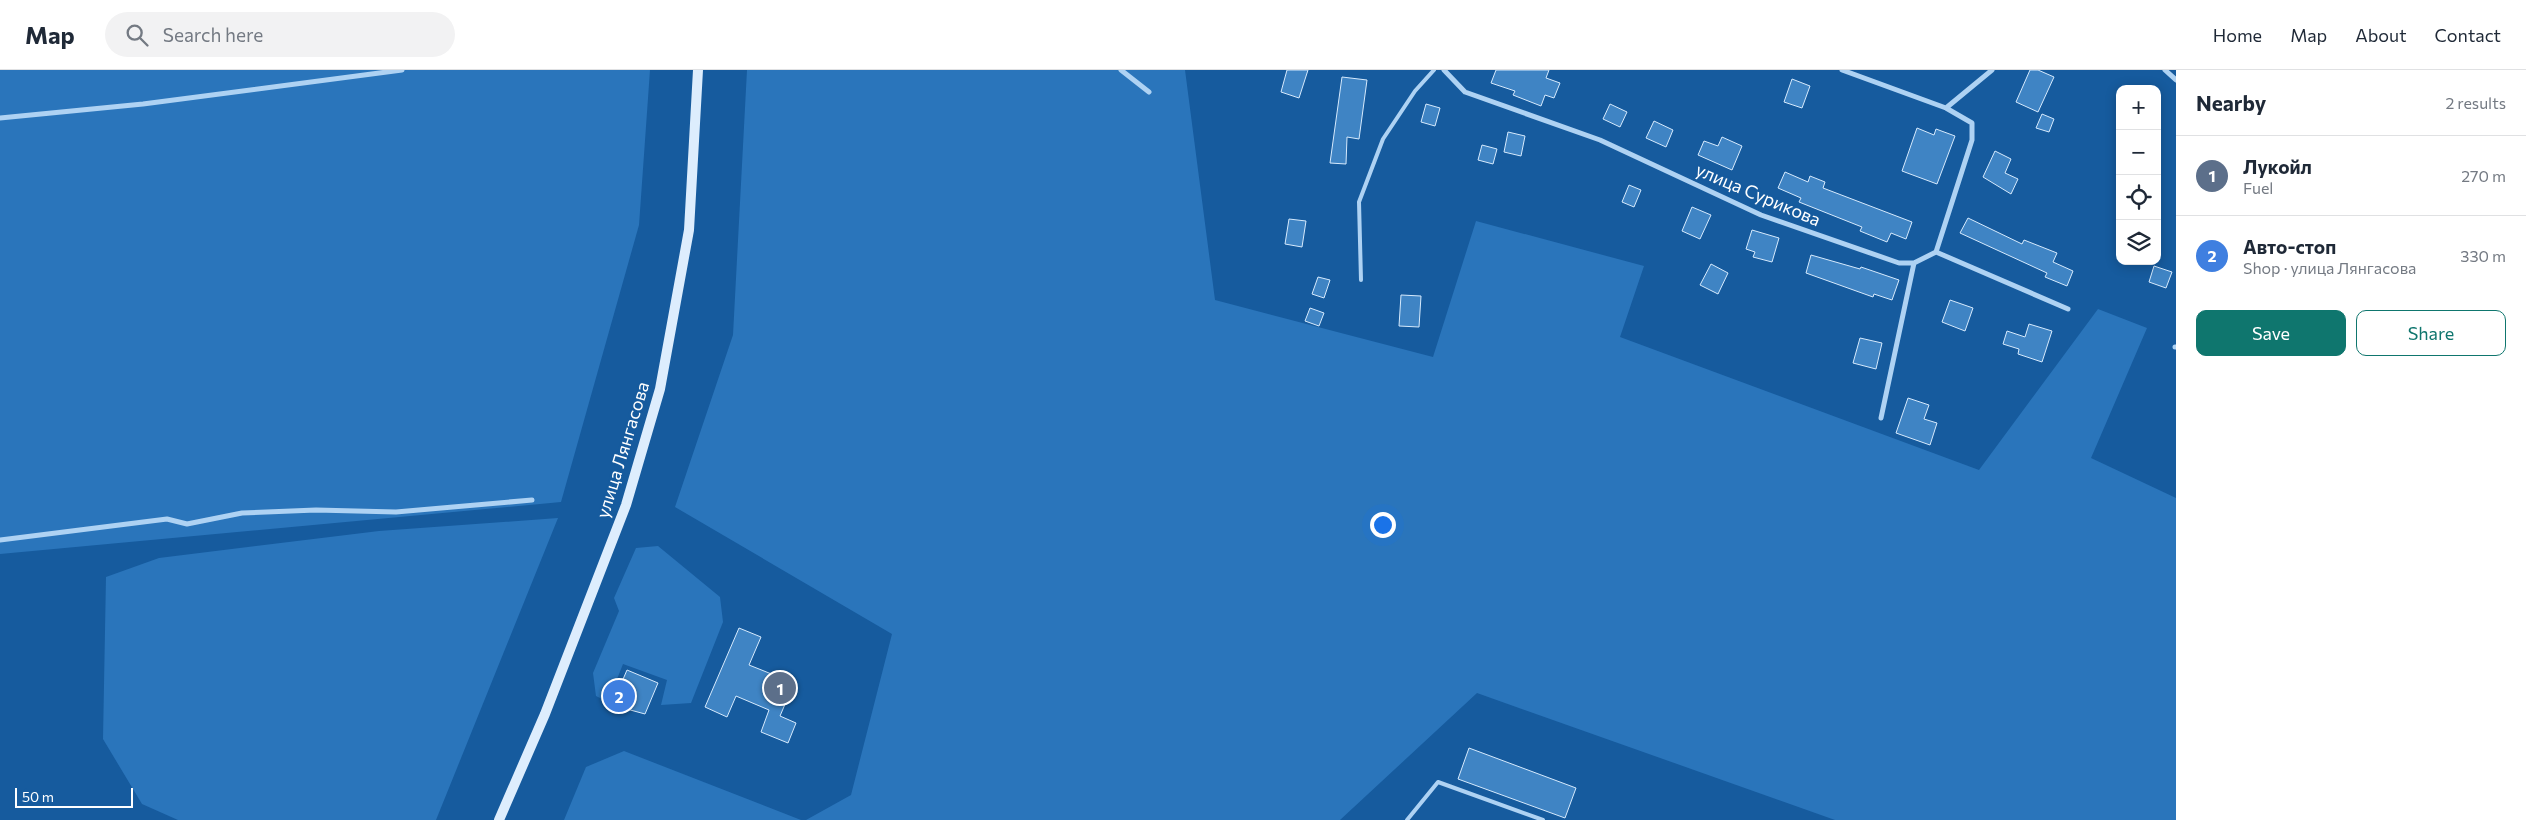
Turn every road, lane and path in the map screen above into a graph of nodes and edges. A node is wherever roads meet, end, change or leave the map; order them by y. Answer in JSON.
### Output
{"nodes":[{"id":1,"x":402,"y":70,"type":"edge"},
{"id":2,"x":698,"y":70,"type":"edge"},
{"id":3,"x":1121,"y":70,"type":"edge"},
{"id":4,"x":1434,"y":70,"type":"edge"},
{"id":5,"x":1444,"y":70,"type":"edge"},
{"id":6,"x":1842,"y":70,"type":"edge"},
{"id":7,"x":1992,"y":70,"type":"edge"},
{"id":8,"x":2165,"y":70,"type":"edge"},
{"id":9,"x":2176,"y":80,"type":"edge"},
{"id":10,"x":1149,"y":92,"type":"dead end"},
{"id":11,"x":1946,"y":108,"type":"junction"},
{"id":12,"x":0,"y":118,"type":"edge"},
{"id":13,"x":1936,"y":252,"type":"junction"},
{"id":14,"x":1914,"y":263,"type":"junction"},
{"id":15,"x":1361,"y":280,"type":"dead end"},
{"id":16,"x":2068,"y":309,"type":"dead end"},
{"id":17,"x":1881,"y":418,"type":"dead end"},
{"id":18,"x":532,"y":500,"type":"dead end"},
{"id":19,"x":0,"y":540,"type":"edge"},
{"id":20,"x":499,"y":820,"type":"edge"},
{"id":21,"x":1407,"y":820,"type":"edge"},
{"id":22,"x":1543,"y":820,"type":"edge"}],
"edges":[{"from":1,"to":12,"type":"street"},
{"from":2,"to":20,"type":"main road","name":"улица Лянгасова"},
{"from":3,"to":10,"type":"street"},
{"from":4,"to":15,"type":"lane"},
{"from":5,"to":14,"type":"street","name":"улица Сурикова"},
{"from":6,"to":11,"type":"street"},
{"from":7,"to":11,"type":"street"},
{"from":8,"to":9,"type":"street"},
{"from":11,"to":13,"type":"street"},
{"from":13,"to":14,"type":"street"},
{"from":13,"to":16,"type":"street"},
{"from":14,"to":17,"type":"street"},
{"from":18,"to":19,"type":"street"},
{"from":21,"to":22,"type":"lane"}]}
